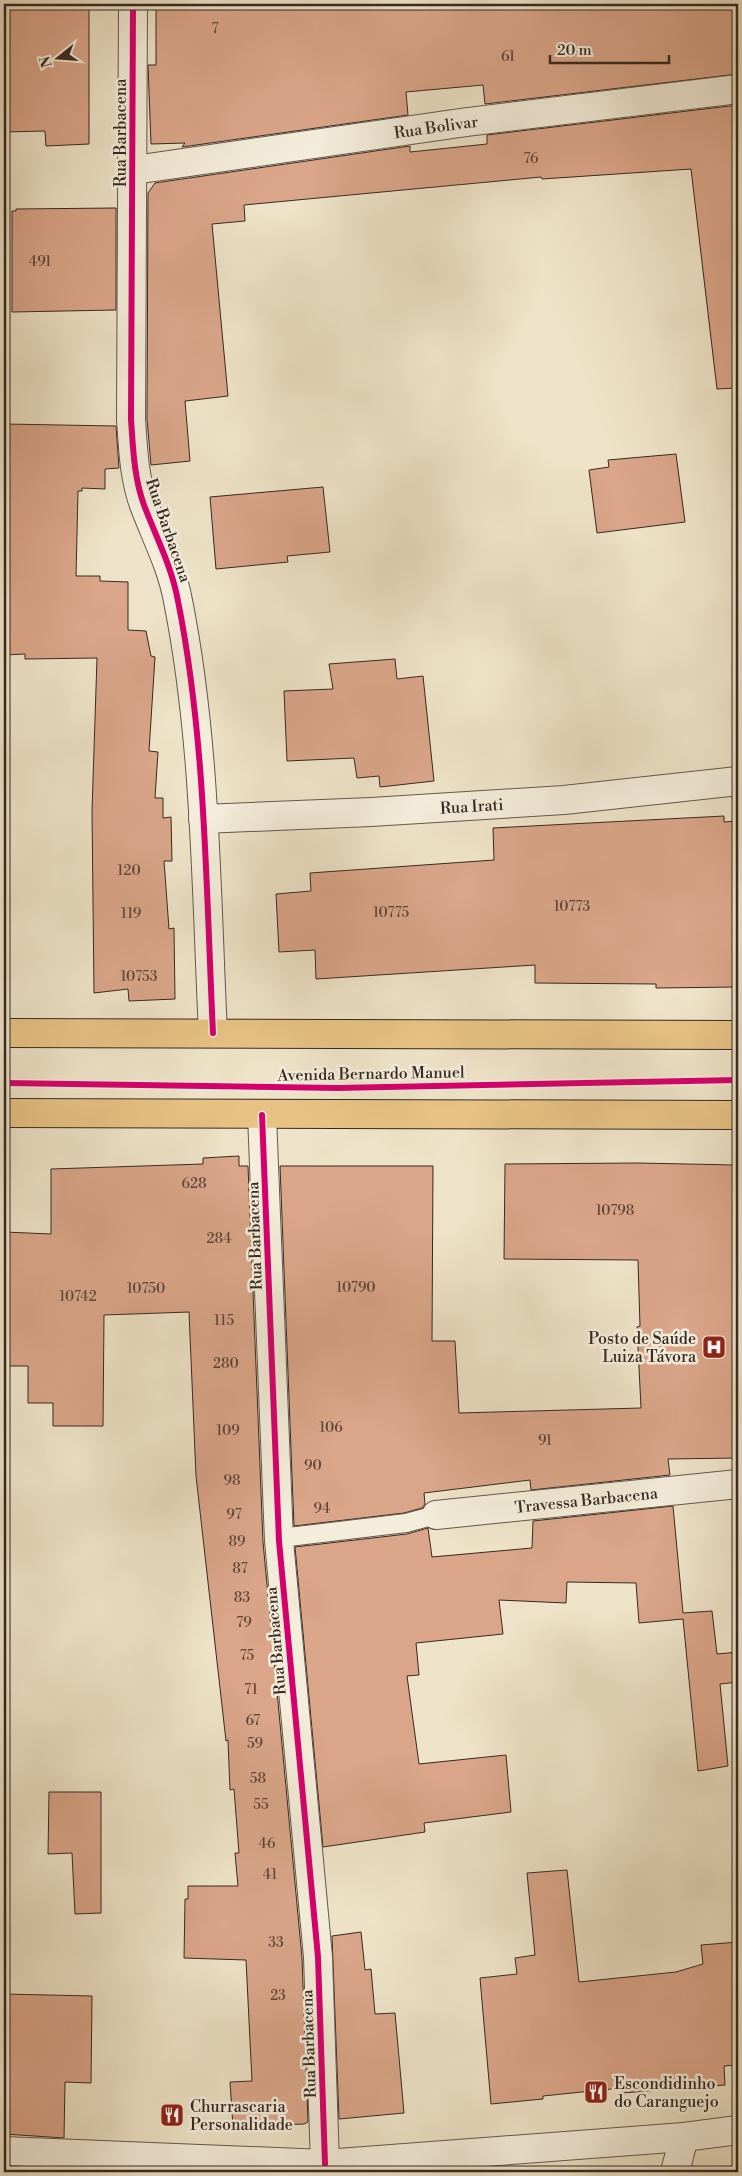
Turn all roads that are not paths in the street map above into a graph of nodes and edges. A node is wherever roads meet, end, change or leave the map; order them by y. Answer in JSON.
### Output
{"nodes":[{"id":1,"x":133,"y":4,"type":"edge"},
{"id":2,"x":738,"y":89,"type":"edge"},
{"id":3,"x":134,"y":170,"type":"junction"},
{"id":4,"x":738,"y":781,"type":"edge"},
{"id":5,"x":203,"y":819,"type":"junction"},
{"id":6,"x":4,"y":1033,"type":"edge"},
{"id":7,"x":213,"y":1033,"type":"junction"},
{"id":8,"x":738,"y":1035,"type":"edge"},
{"id":9,"x":4,"y":1113,"type":"edge"},
{"id":10,"x":262,"y":1115,"type":"junction"},
{"id":11,"x":738,"y":1115,"type":"edge"},
{"id":12,"x":738,"y":1484,"type":"edge"},
{"id":13,"x":436,"y":1515,"type":"joint"},
{"id":14,"x":280,"y":1538,"type":"junction"},
{"id":15,"x":738,"y":2130,"type":"edge"},
{"id":16,"x":684,"y":2137,"type":"junction"},
{"id":17,"x":4,"y":2151,"type":"edge"},
{"id":18,"x":325,"y":2164,"type":"junction"},
{"id":19,"x":675,"y":2172,"type":"edge"}],
"edges":[{"from":1,"to":3,"type":"street","name":"Rua Barbacena"},
{"from":2,"to":3,"type":"street","name":"Rua Bolivar"},
{"from":3,"to":5,"type":"street","name":"Rua Barbacena"},
{"from":4,"to":5,"type":"street","name":"Rua Irati"},
{"from":5,"to":7,"type":"street","name":"Rua Barbacena"},
{"from":6,"to":7,"type":"main road"},
{"from":7,"to":8,"type":"main road"},
{"from":9,"to":10,"type":"main road"},
{"from":10,"to":11,"type":"main road"},
{"from":10,"to":14,"type":"street","name":"Rua Barbacena"},
{"from":12,"to":13,"type":"street","name":"Travessa Barbacena"},
{"from":13,"to":14,"type":"lane"},
{"from":14,"to":18,"type":"street","name":"Rua Barbacena"},
{"from":15,"to":16,"type":"street"},
{"from":16,"to":18,"type":"street"},
{"from":16,"to":19,"type":"street"},
{"from":17,"to":18,"type":"street"}]}
